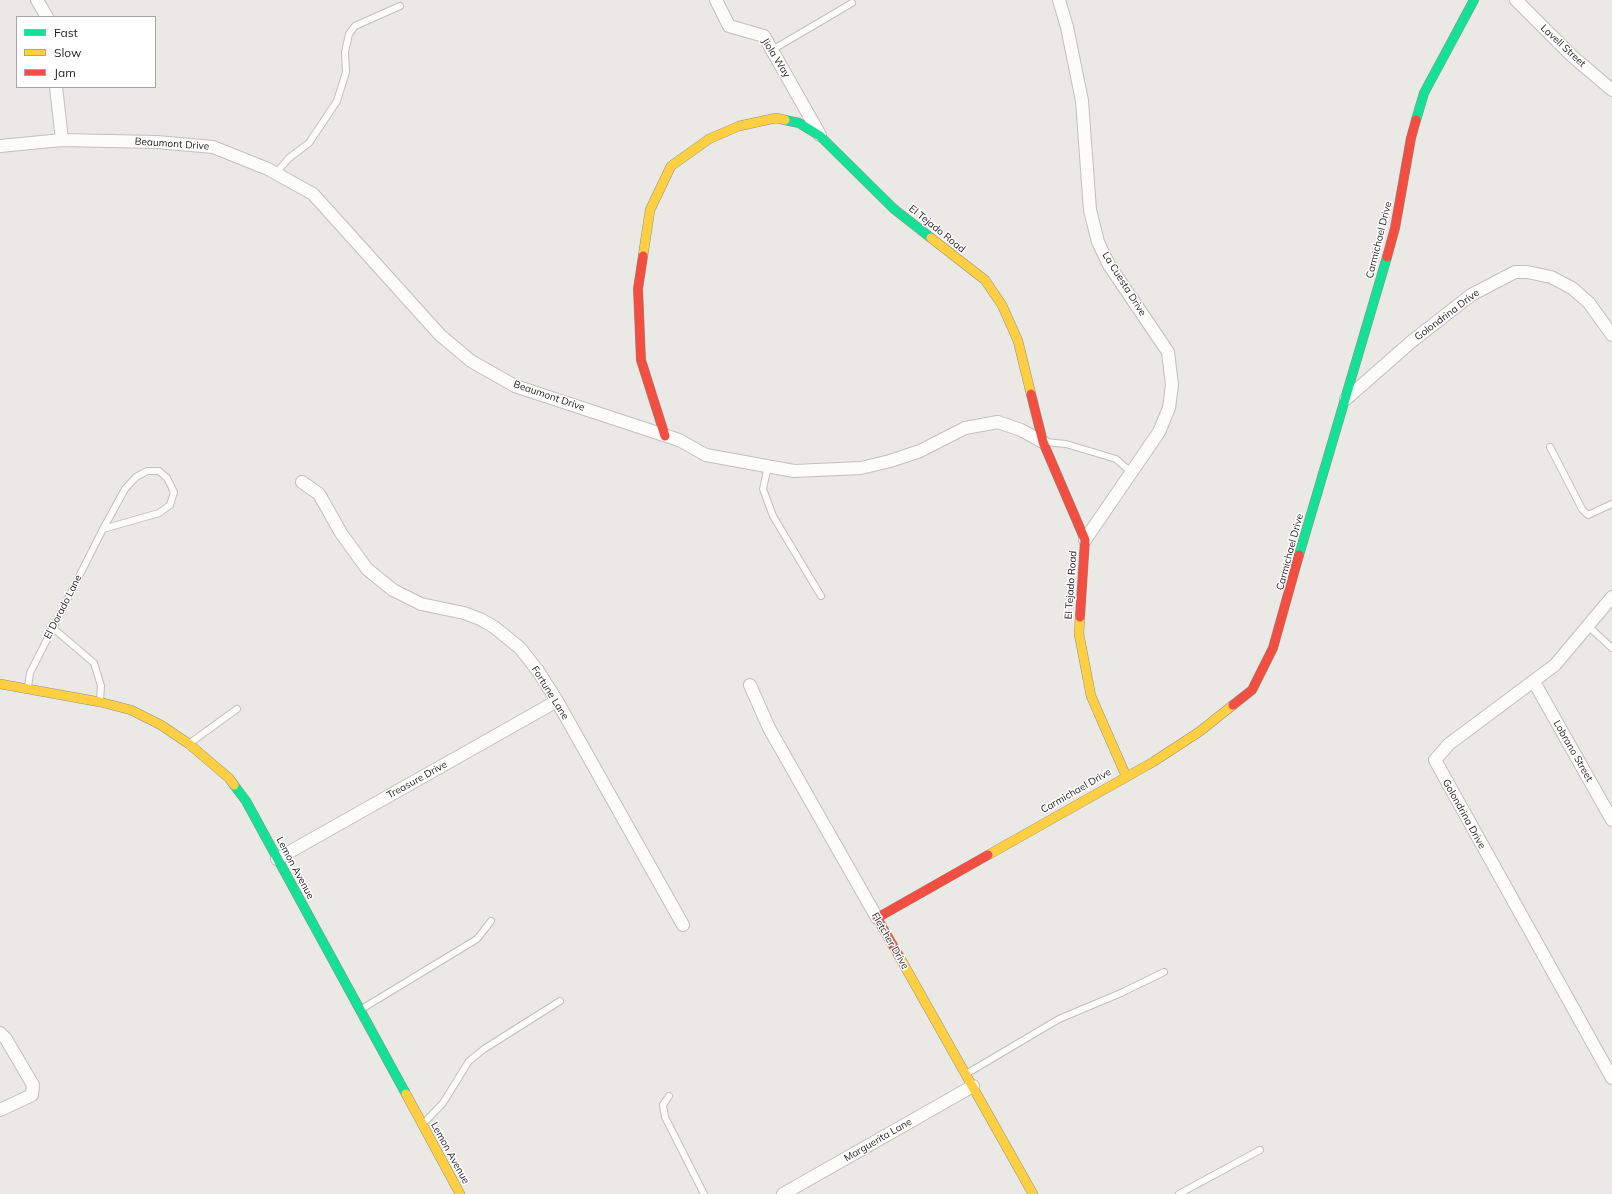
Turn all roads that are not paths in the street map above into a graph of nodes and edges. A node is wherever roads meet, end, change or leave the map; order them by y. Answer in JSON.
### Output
{"nodes":[{"id":1,"x":37,"y":0,"type":"edge"},
{"id":2,"x":716,"y":0,"type":"edge"},
{"id":3,"x":1059,"y":0,"type":"edge"},
{"id":4,"x":1474,"y":0,"type":"edge"},
{"id":5,"x":1516,"y":0,"type":"edge"},
{"id":6,"x":852,"y":3,"type":"dead end"},
{"id":7,"x":400,"y":6,"type":"dead end"},
{"id":8,"x":46,"y":16,"type":"edge"},
{"id":9,"x":772,"y":50,"type":"junction"},
{"id":10,"x":56,"y":88,"type":"edge"},
{"id":11,"x":1612,"y":90,"type":"edge"},
{"id":12,"x":820,"y":136,"type":"junction"},
{"id":13,"x":62,"y":140,"type":"junction"},
{"id":14,"x":0,"y":146,"type":"edge"},
{"id":15,"x":276,"y":173,"type":"junction"},
{"id":16,"x":1612,"y":335,"type":"edge"},
{"id":17,"x":1346,"y":399,"type":"junction"},
{"id":18,"x":665,"y":436,"type":"junction"},
{"id":19,"x":1043,"y":442,"type":"junction"},
{"id":20,"x":1550,"y":447,"type":"dead end"},
{"id":21,"x":768,"y":466,"type":"junction"},
{"id":22,"x":1132,"y":474,"type":"junction"},
{"id":23,"x":302,"y":482,"type":"dead end"},
{"id":24,"x":1612,"y":504,"type":"edge"},
{"id":25,"x":103,"y":529,"type":"junction"},
{"id":26,"x":1085,"y":540,"type":"junction"},
{"id":27,"x":821,"y":596,"type":"dead end"},
{"id":28,"x":1612,"y":597,"type":"edge"},
{"id":29,"x":1588,"y":626,"type":"junction"},
{"id":30,"x":53,"y":628,"type":"junction"},
{"id":31,"x":1612,"y":648,"type":"edge"},
{"id":32,"x":1534,"y":682,"type":"junction"},
{"id":33,"x":0,"y":684,"type":"edge"},
{"id":34,"x":750,"y":685,"type":"dead end"},
{"id":35,"x":28,"y":687,"type":"junction"},
{"id":36,"x":557,"y":701,"type":"junction"},
{"id":37,"x":100,"y":702,"type":"junction"},
{"id":38,"x":237,"y":709,"type":"dead end"},
{"id":39,"x":189,"y":744,"type":"junction"},
{"id":40,"x":1126,"y":776,"type":"junction"},
{"id":41,"x":1612,"y":820,"type":"edge"},
{"id":42,"x":277,"y":859,"type":"junction"},
{"id":43,"x":877,"y":918,"type":"junction"},
{"id":44,"x":491,"y":921,"type":"dead end"},
{"id":45,"x":682,"y":925,"type":"dead end"},
{"id":46,"x":1164,"y":972,"type":"dead end"},
{"id":47,"x":560,"y":1001,"type":"dead end"},
{"id":48,"x":359,"y":1011,"type":"junction"},
{"id":49,"x":0,"y":1033,"type":"edge"},
{"id":50,"x":966,"y":1074,"type":"junction"},
{"id":51,"x":1612,"y":1078,"type":"edge"},
{"id":52,"x":973,"y":1086,"type":"junction"},
{"id":53,"x":669,"y":1096,"type":"dead end"},
{"id":54,"x":0,"y":1110,"type":"edge"},
{"id":55,"x":422,"y":1125,"type":"junction"},
{"id":56,"x":1260,"y":1150,"type":"dead end"},
{"id":57,"x":460,"y":1194,"type":"edge"},
{"id":58,"x":704,"y":1194,"type":"edge"},
{"id":59,"x":783,"y":1194,"type":"edge"},
{"id":60,"x":1033,"y":1194,"type":"edge"},
{"id":61,"x":1179,"y":1194,"type":"edge"}],
"edges":[{"from":1,"to":8,"type":"street"},
{"from":2,"to":9,"type":"street","name":"Jiola Way"},
{"from":3,"to":22,"type":"street","name":"La Cuesta Drive"},
{"from":4,"to":17,"type":"street","name":"Carmichael Drive"},
{"from":5,"to":11,"type":"street","name":"Lavell Street"},
{"from":6,"to":9,"type":"lane"},
{"from":7,"to":15,"type":"lane"},
{"from":9,"to":12,"type":"street","name":"Jiola Way"},
{"from":10,"to":13,"type":"street"},
{"from":12,"to":18,"type":"street","name":"El Tejado Road"},
{"from":12,"to":19,"type":"street","name":"El Tejado Road"},
{"from":13,"to":14,"type":"street","name":"Beaumont Drive"},
{"from":13,"to":15,"type":"street","name":"Beaumont Drive"},
{"from":15,"to":18,"type":"street","name":"Beaumont Drive"},
{"from":16,"to":17,"type":"street","name":"Golondrina Drive"},
{"from":17,"to":40,"type":"street","name":"Carmichael Drive"},
{"from":18,"to":21,"type":"street","name":"Beaumont Drive"},
{"from":19,"to":21,"type":"street","name":"Beaumont Drive"},
{"from":19,"to":22,"type":"lane"},
{"from":19,"to":26,"type":"street","name":"El Tejado Road"},
{"from":20,"to":24,"type":"lane"},
{"from":21,"to":27,"type":"lane"},
{"from":22,"to":26,"type":"street","name":"La Cuesta Drive"},
{"from":23,"to":36,"type":"street","name":"Fortune Lane"},
{"from":25,"to":25,"type":"lane","name":"El Dorado Lane"},
{"from":25,"to":30,"type":"lane","name":"El Dorado Lane"},
{"from":26,"to":40,"type":"street","name":"El Tejado Road"},
{"from":28,"to":29,"type":"street","name":"Golondrina Drive"},
{"from":29,"to":31,"type":"lane"},
{"from":29,"to":32,"type":"street","name":"Golondrina Drive"},
{"from":30,"to":35,"type":"lane","name":"El Dorado Lane"},
{"from":30,"to":37,"type":"lane"},
{"from":32,"to":41,"type":"street","name":"Lobrano Street"},
{"from":32,"to":51,"type":"street","name":"Golondrina Drive"},
{"from":33,"to":35,"type":"street","name":"Lemon Avenue"},
{"from":34,"to":43,"type":"street","name":"Fletcher Drive"},
{"from":35,"to":37,"type":"street","name":"Lemon Avenue"},
{"from":36,"to":42,"type":"street","name":"Treasure Drive"},
{"from":36,"to":45,"type":"street","name":"Fortune Lane"},
{"from":37,"to":39,"type":"street","name":"Lemon Avenue"},
{"from":38,"to":39,"type":"lane"},
{"from":39,"to":42,"type":"street","name":"Lemon Avenue"},
{"from":40,"to":43,"type":"street","name":"Carmichael Drive"},
{"from":42,"to":48,"type":"street","name":"Lemon Avenue"},
{"from":43,"to":50,"type":"street","name":"Fletcher Drive"},
{"from":44,"to":48,"type":"lane"},
{"from":46,"to":50,"type":"lane"},
{"from":47,"to":55,"type":"lane"},
{"from":48,"to":55,"type":"street","name":"Lemon Avenue"},
{"from":49,"to":54,"type":"street"},
{"from":50,"to":52,"type":"street","name":"Fletcher Drive"},
{"from":52,"to":59,"type":"street","name":"Marguerita Lane"},
{"from":52,"to":60,"type":"street","name":"Fletcher Drive"},
{"from":53,"to":58,"type":"lane"},
{"from":55,"to":57,"type":"street","name":"Lemon Avenue"},
{"from":56,"to":61,"type":"lane"}]}
